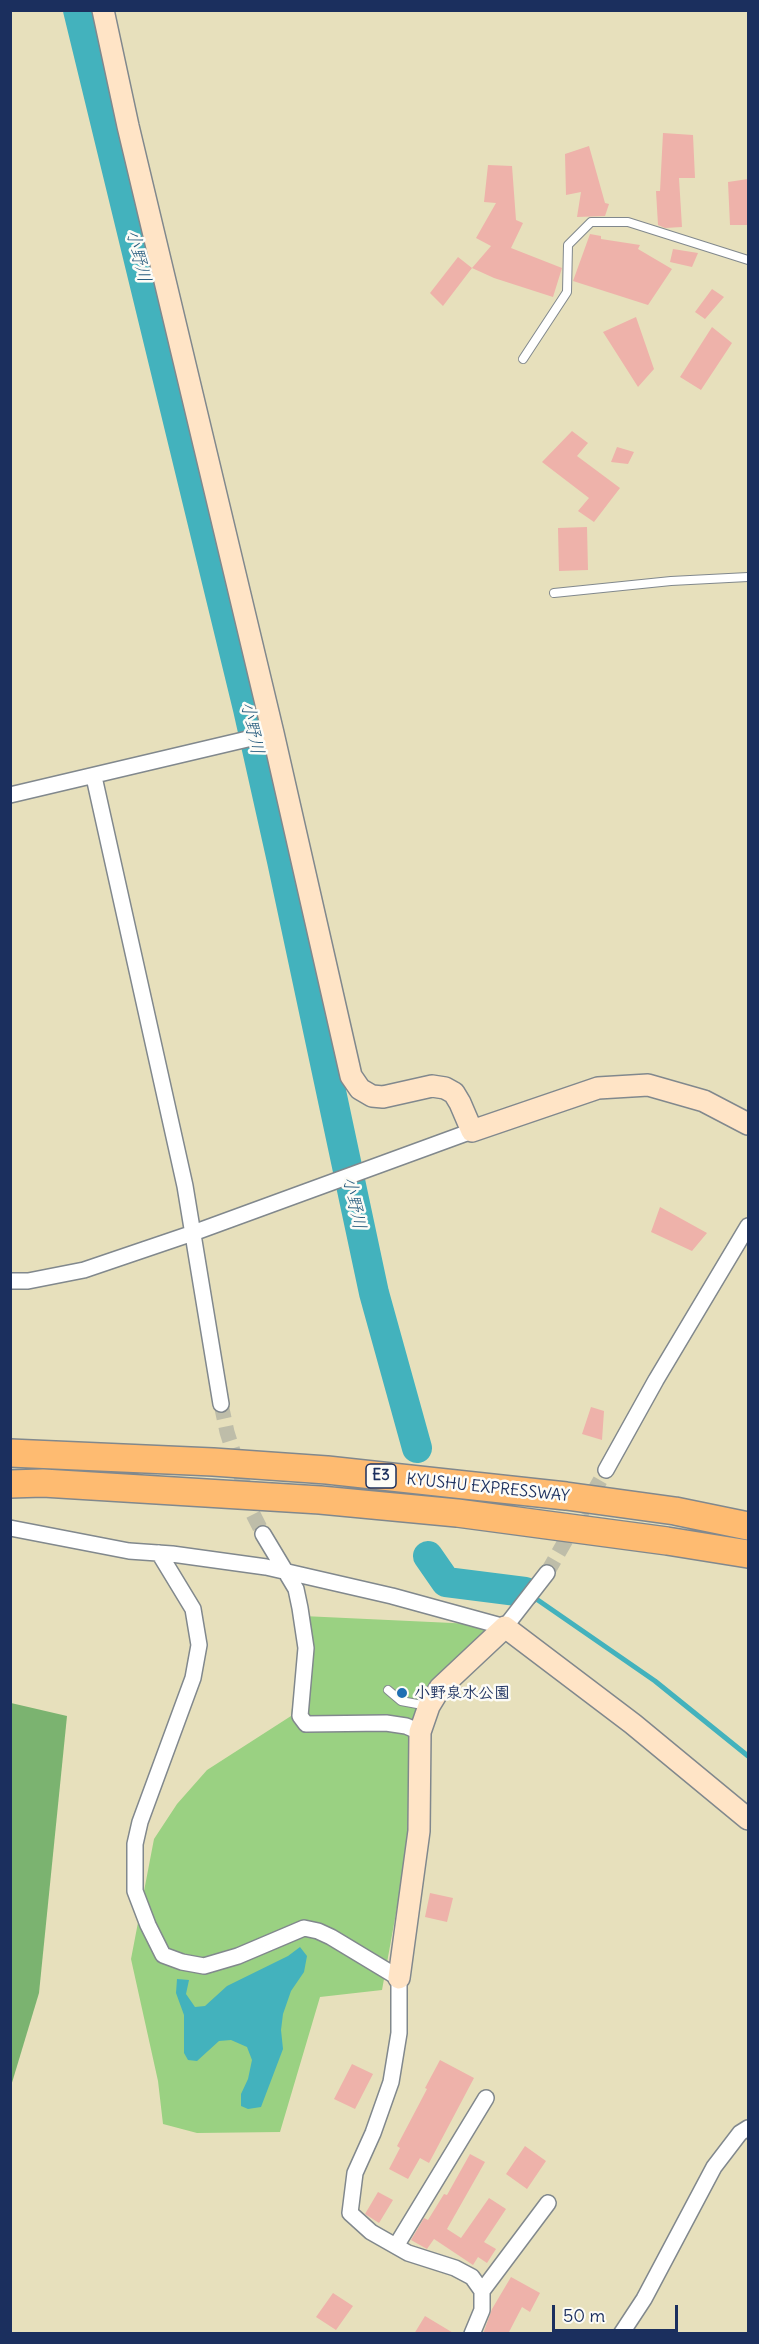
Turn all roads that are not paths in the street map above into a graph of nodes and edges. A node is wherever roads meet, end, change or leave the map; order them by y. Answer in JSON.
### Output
{"nodes":[{"id":1,"x":103,"y":10,"type":"edge"},
{"id":2,"x":748,"y":260,"type":"edge"},
{"id":3,"x":523,"y":359,"type":"dead end"},
{"id":4,"x":748,"y":577,"type":"edge"},
{"id":5,"x":554,"y":593,"type":"dead end"},
{"id":6,"x":268,"y":735,"type":"junction"},
{"id":7,"x":94,"y":777,"type":"junction"},
{"id":8,"x":10,"y":795,"type":"edge"},
{"id":9,"x":748,"y":1124,"type":"edge"},
{"id":10,"x":472,"y":1131,"type":"junction"},
{"id":11,"x":748,"y":1226,"type":"edge"},
{"id":12,"x":194,"y":1233,"type":"junction"},
{"id":13,"x":10,"y":1281,"type":"edge"},
{"id":14,"x":221,"y":1404,"type":"tunnel mouth"},
{"id":15,"x":10,"y":1454,"type":"edge"},
{"id":16,"x":606,"y":1470,"type":"tunnel mouth"},
{"id":17,"x":10,"y":1484,"type":"edge"},
{"id":18,"x":748,"y":1526,"type":"edge"},
{"id":19,"x":10,"y":1528,"type":"edge"},
{"id":20,"x":264,"y":1534,"type":"tunnel mouth"},
{"id":21,"x":159,"y":1553,"type":"junction"},
{"id":22,"x":748,"y":1554,"type":"edge"},
{"id":23,"x":285,"y":1571,"type":"junction"},
{"id":24,"x":547,"y":1573,"type":"tunnel mouth"},
{"id":25,"x":511,"y":1619,"type":"junction"},
{"id":26,"x":388,"y":1690,"type":"dead end"},
{"id":27,"x":429,"y":1706,"type":"junction"},
{"id":28,"x":420,"y":1732,"type":"junction"},
{"id":29,"x":748,"y":1820,"type":"edge"},
{"id":30,"x":399,"y":1978,"type":"junction"},
{"id":31,"x":486,"y":2098,"type":"dead end"},
{"id":32,"x":748,"y":2128,"type":"edge"},
{"id":33,"x":548,"y":2203,"type":"dead end"},
{"id":34,"x":396,"y":2246,"type":"junction"},
{"id":35,"x":482,"y":2291,"type":"junction"},
{"id":36,"x":472,"y":2334,"type":"edge"},
{"id":37,"x":621,"y":2334,"type":"edge"}],
"edges":[{"from":1,"to":6,"type":"street"},
{"from":2,"to":3,"type":"lane"},
{"from":4,"to":5,"type":"lane"},
{"from":6,"to":7,"type":"street"},
{"from":6,"to":10,"type":"street"},
{"from":7,"to":8,"type":"street"},
{"from":7,"to":12,"type":"street"},
{"from":9,"to":10,"type":"street"},
{"from":10,"to":12,"type":"street"},
{"from":11,"to":16,"type":"street"},
{"from":12,"to":13,"type":"street"},
{"from":12,"to":14,"type":"street"},
{"from":15,"to":18,"type":"highway","name":"KYUSHU EXPRESSWAY","number":"E3"},
{"from":17,"to":22,"type":"highway","name":"KYUSHU EXPRESSWAY","number":"E3"},
{"from":19,"to":21,"type":"street"},
{"from":20,"to":23,"type":"street"},
{"from":21,"to":23,"type":"street"},
{"from":21,"to":30,"type":"street"},
{"from":23,"to":25,"type":"street"},
{"from":23,"to":28,"type":"street"},
{"from":24,"to":25,"type":"street"},
{"from":25,"to":27,"type":"street"},
{"from":25,"to":29,"type":"street"},
{"from":26,"to":27,"type":"lane"},
{"from":27,"to":28,"type":"street"},
{"from":28,"to":30,"type":"street"},
{"from":30,"to":34,"type":"street"},
{"from":31,"to":34,"type":"street"},
{"from":32,"to":37,"type":"street"},
{"from":33,"to":35,"type":"street"},
{"from":34,"to":35,"type":"street"},
{"from":35,"to":36,"type":"street"}]}
